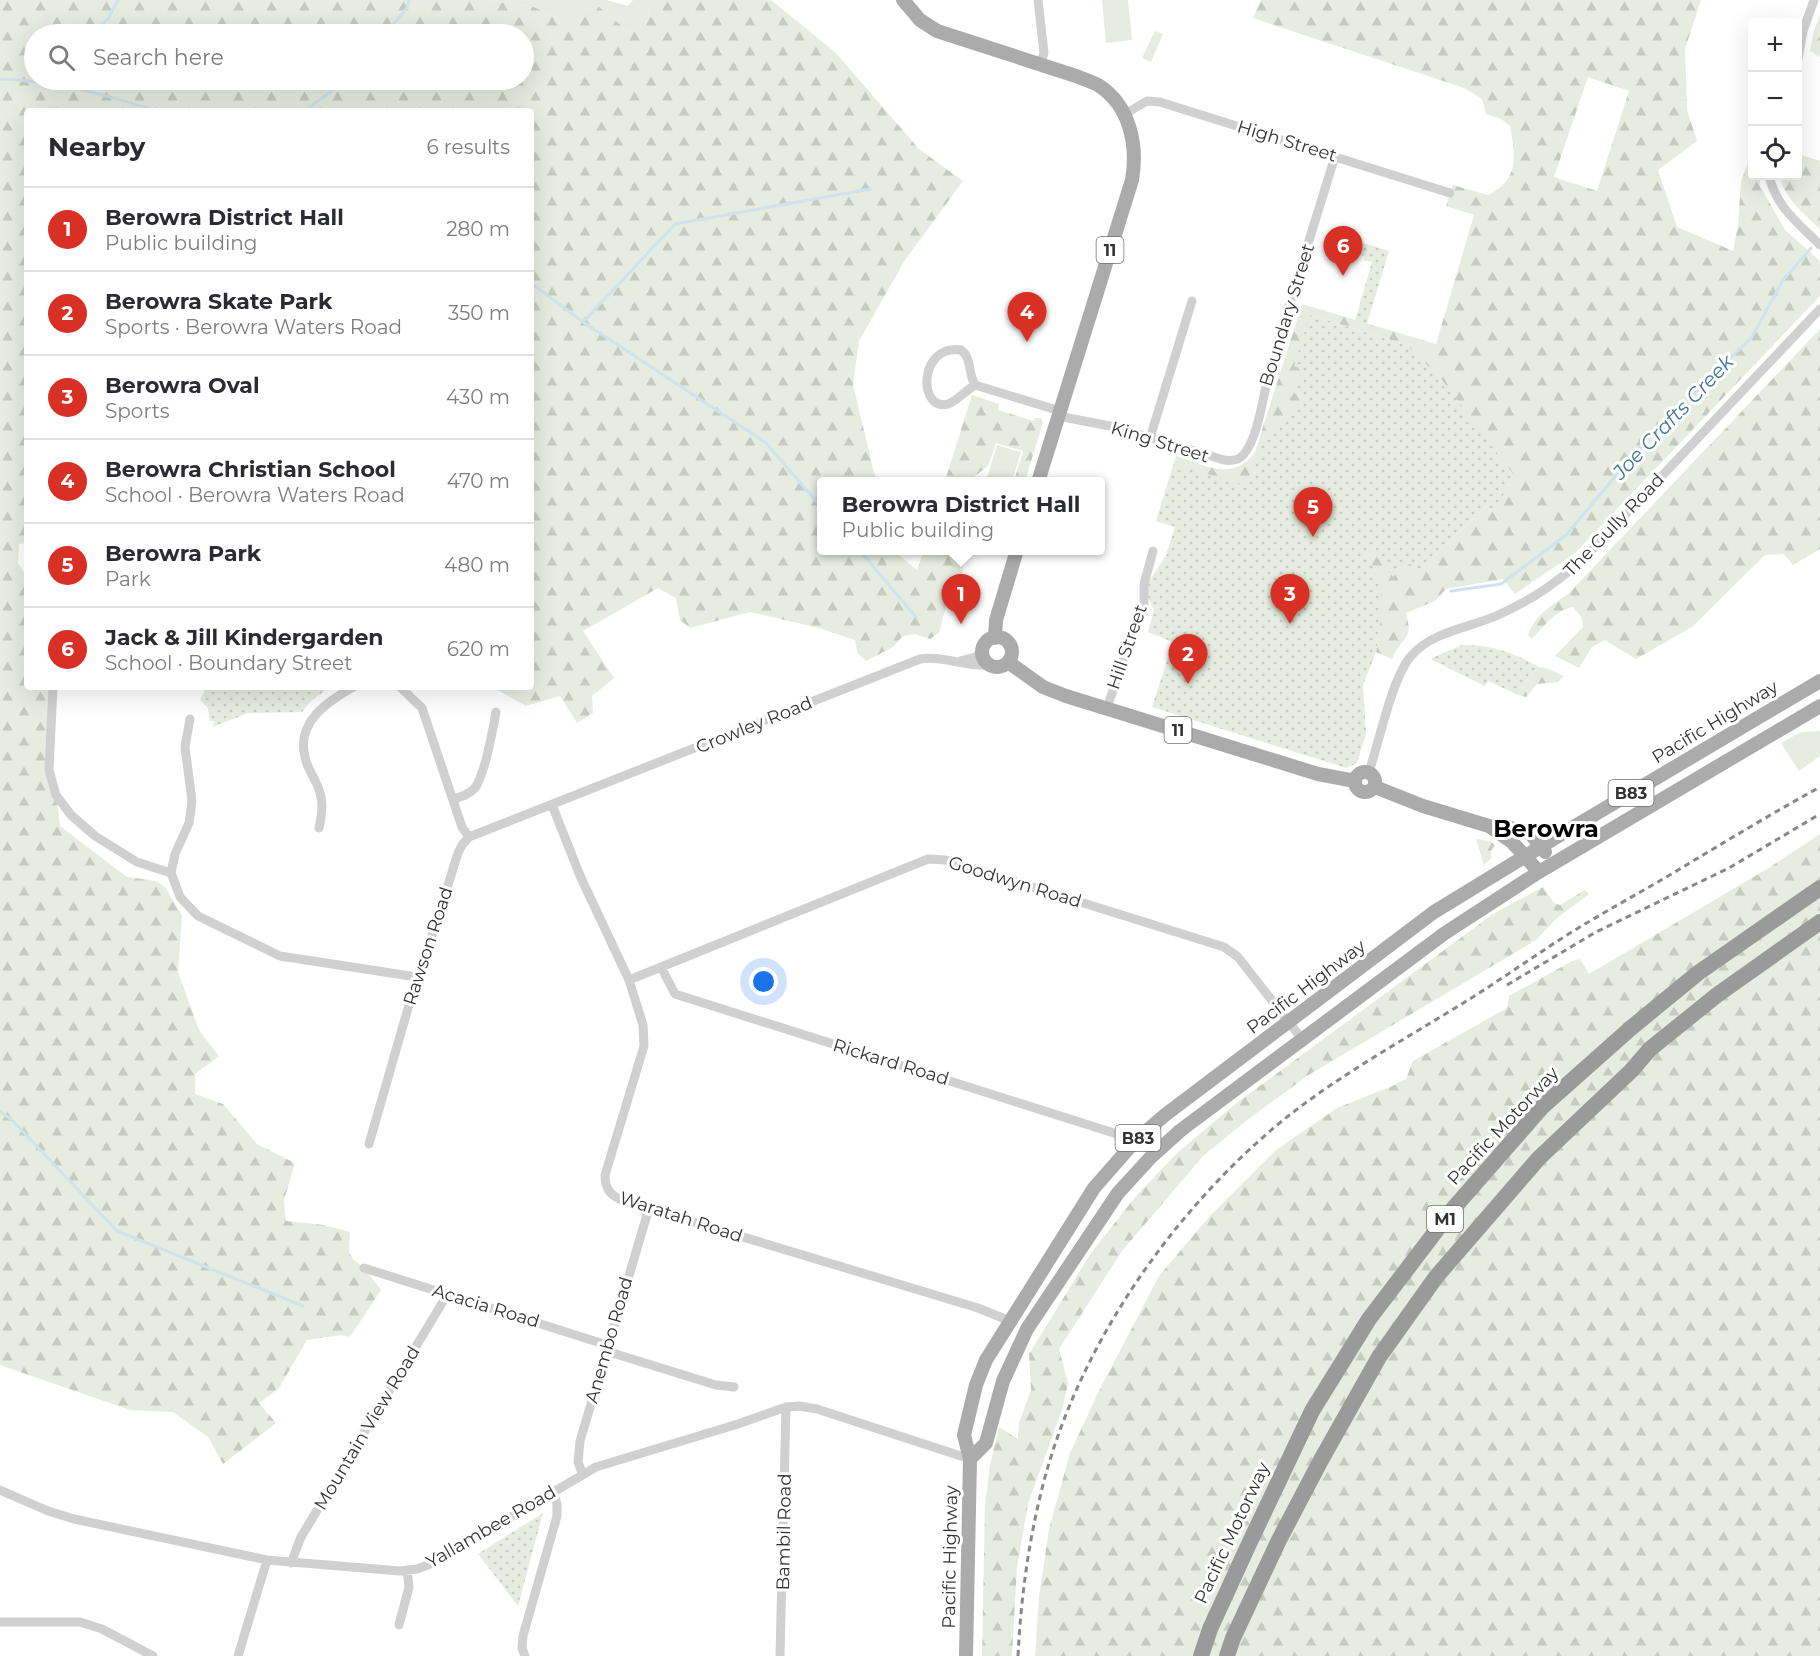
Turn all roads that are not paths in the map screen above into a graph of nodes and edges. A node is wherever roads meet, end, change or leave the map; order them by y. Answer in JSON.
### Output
{"nodes":[{"id":1,"x":903,"y":0,"type":"edge"},
{"id":2,"x":1038,"y":0,"type":"edge"},
{"id":3,"x":1814,"y":0,"type":"edge"},
{"id":4,"x":1802,"y":36,"type":"edge"},
{"id":5,"x":1040,"y":64,"type":"junction"},
{"id":6,"x":1125,"y":114,"type":"junction"},
{"id":7,"x":1335,"y":156,"type":"junction"},
{"id":8,"x":1770,"y":180,"type":"edge"},
{"id":9,"x":1450,"y":193,"type":"dead end"},
{"id":10,"x":1820,"y":245,"type":"edge"},
{"id":11,"x":1192,"y":301,"type":"dead end"},
{"id":12,"x":1820,"y":309,"type":"edge"},
{"id":13,"x":975,"y":385,"type":"junction"},
{"id":14,"x":1059,"y":414,"type":"junction"},
{"id":15,"x":1150,"y":438,"type":"junction"},
{"id":16,"x":1252,"y":439,"type":"joint"},
{"id":17,"x":1040,"y":477,"type":"edge"},
{"id":18,"x":1153,"y":551,"type":"dead end"},
{"id":19,"x":1016,"y":555,"type":"edge"},
{"id":20,"x":995,"y":638,"type":"junction"},
{"id":21,"x":983,"y":651,"type":"junction"},
{"id":22,"x":958,"y":661,"type":"junction"},
{"id":23,"x":1008,"y":662,"type":"junction"},
{"id":24,"x":991,"y":665,"type":"junction"},
{"id":25,"x":1820,"y":681,"type":"edge"},
{"id":26,"x":53,"y":690,"type":"edge"},
{"id":27,"x":348,"y":690,"type":"edge"},
{"id":28,"x":403,"y":690,"type":"edge"},
{"id":29,"x":1820,"y":706,"type":"edge"},
{"id":30,"x":1107,"y":708,"type":"junction"},
{"id":31,"x":496,"y":712,"type":"dead end"},
{"id":32,"x":190,"y":719,"type":"dead end"},
{"id":33,"x":1369,"y":772,"type":"junction"},
{"id":34,"x":1355,"y":781,"type":"junction"},
{"id":35,"x":1375,"y":787,"type":"junction"},
{"id":36,"x":453,"y":799,"type":"junction"},
{"id":37,"x":552,"y":805,"type":"junction"},
{"id":38,"x":1489,"y":826,"type":"junction"},
{"id":39,"x":319,"y":828,"type":"dead end"},
{"id":40,"x":470,"y":837,"type":"junction"},
{"id":41,"x":1541,"y":846,"type":"junction"},
{"id":42,"x":1525,"y":856,"type":"junction"},
{"id":43,"x":1552,"y":864,"type":"junction"},
{"id":44,"x":1539,"y":872,"type":"junction"},
{"id":45,"x":171,"y":873,"type":"junction"},
{"id":46,"x":1820,"y":888,"type":"edge"},
{"id":47,"x":1820,"y":922,"type":"edge"},
{"id":48,"x":661,"y":967,"type":"junction"},
{"id":49,"x":417,"y":977,"type":"junction"},
{"id":50,"x":629,"y":980,"type":"junction"},
{"id":51,"x":1288,"y":1022,"type":"junction"},
{"id":52,"x":1302,"y":1040,"type":"junction"},
{"id":53,"x":1136,"y":1140,"type":"junction"},
{"id":54,"x":369,"y":1144,"type":"dead end"},
{"id":55,"x":649,"y":1208,"type":"junction"},
{"id":56,"x":364,"y":1268,"type":"dead end"},
{"id":57,"x":447,"y":1295,"type":"junction"},
{"id":58,"x":1010,"y":1321,"type":"junction"},
{"id":59,"x":607,"y":1348,"type":"junction"},
{"id":60,"x":734,"y":1387,"type":"dead end"},
{"id":61,"x":786,"y":1407,"type":"junction"},
{"id":62,"x":970,"y":1459,"type":"junction"},
{"id":63,"x":582,"y":1473,"type":"junction"},
{"id":64,"x":0,"y":1491,"type":"edge"},
{"id":65,"x":553,"y":1491,"type":"junction"},
{"id":66,"x":267,"y":1560,"type":"junction"},
{"id":67,"x":291,"y":1563,"type":"junction"},
{"id":68,"x":407,"y":1570,"type":"junction"},
{"id":69,"x":0,"y":1622,"type":"edge"},
{"id":70,"x":399,"y":1625,"type":"dead end"},
{"id":71,"x":153,"y":1656,"type":"edge"},
{"id":72,"x":238,"y":1656,"type":"edge"},
{"id":73,"x":525,"y":1656,"type":"edge"},
{"id":74,"x":780,"y":1656,"type":"edge"},
{"id":75,"x":966,"y":1656,"type":"edge"},
{"id":76,"x":1201,"y":1656,"type":"edge"},
{"id":77,"x":1227,"y":1656,"type":"edge"}],
"edges":[{"from":1,"to":5,"type":"main road","number":"11"},
{"from":2,"to":5,"type":"street"},
{"from":3,"to":4,"type":"street"},
{"from":5,"to":6,"type":"main road","number":"11"},
{"from":6,"to":7,"type":"street","name":"High Street"},
{"from":6,"to":14,"type":"main road","number":"11"},
{"from":7,"to":9,"type":"street","name":"High Street"},
{"from":7,"to":16,"type":"street","name":"Boundary Street"},
{"from":8,"to":10,"type":"street"},
{"from":11,"to":15,"type":"street"},
{"from":12,"to":33,"type":"street","name":"The Gully Road"},
{"from":13,"to":13,"type":"street"},
{"from":13,"to":14,"type":"street","name":"King Street"},
{"from":14,"to":15,"type":"street","name":"King Street"},
{"from":14,"to":17,"type":"main road","number":"11"},
{"from":15,"to":16,"type":"street","name":"King Street"},
{"from":18,"to":30,"type":"street","name":"Hill Street"},
{"from":19,"to":20,"type":"main road"},
{"from":20,"to":21,"type":"main road"},
{"from":20,"to":23,"type":"main road"},
{"from":21,"to":22,"type":"street","name":"Crowley Road"},
{"from":21,"to":24,"type":"main road"},
{"from":22,"to":24,"type":"street","name":"Crowley Road"},
{"from":22,"to":37,"type":"street","name":"Crowley Road"},
{"from":23,"to":24,"type":"main road"},
{"from":23,"to":30,"type":"main road","number":"11"},
{"from":25,"to":41,"type":"main road","name":"Pacific Highway","number":"B83"},
{"from":26,"to":45,"type":"street"},
{"from":27,"to":39,"type":"street"},
{"from":28,"to":36,"type":"street"},
{"from":29,"to":43,"type":"main road","number":"B83"},
{"from":30,"to":34,"type":"main road","number":"11"},
{"from":31,"to":36,"type":"street"},
{"from":32,"to":45,"type":"street"},
{"from":33,"to":34,"type":"main road"},
{"from":33,"to":35,"type":"main road"},
{"from":34,"to":35,"type":"main road","number":"11"},
{"from":35,"to":38,"type":"main road","number":"11"},
{"from":36,"to":40,"type":"street"},
{"from":37,"to":40,"type":"street"},
{"from":37,"to":50,"type":"street","name":"Waratah Road"},
{"from":38,"to":41,"type":"main road","number":"11"},
{"from":38,"to":42,"type":"main road","number":"11"},
{"from":40,"to":49,"type":"street","name":"Rawson Road"},
{"from":41,"to":42,"type":"main road","name":"Pacific Highway","number":"B83"},
{"from":41,"to":43,"type":"main road","number":"11"},
{"from":42,"to":44,"type":"main road","number":"11"},
{"from":42,"to":51,"type":"main road","name":"Pacific Highway","number":"B83"},
{"from":43,"to":44,"type":"main road","number":"B83"},
{"from":44,"to":52,"type":"main road","number":"B83"},
{"from":45,"to":49,"type":"street"},
{"from":46,"to":76,"type":"highway","name":"Pacific Motorway","number":"M1"},
{"from":47,"to":77,"type":"highway","number":"M1"},
{"from":48,"to":50,"type":"street","name":"Goodwyn Road"},
{"from":48,"to":51,"type":"street","name":"Goodwyn Road"},
{"from":48,"to":53,"type":"street","name":"Rickard Road"},
{"from":49,"to":54,"type":"street","name":"Rawson Road"},
{"from":50,"to":55,"type":"street","name":"Waratah Road"},
{"from":51,"to":52,"type":"street","name":"Goodwyn Road"},
{"from":51,"to":53,"type":"main road","name":"Pacific Highway","number":"B83"},
{"from":52,"to":62,"type":"main road","number":"B83"},
{"from":53,"to":58,"type":"main road","name":"Pacific Highway","number":"B83"},
{"from":55,"to":58,"type":"street","name":"Waratah Road"},
{"from":55,"to":59,"type":"street","name":"Anembo Road"},
{"from":56,"to":57,"type":"street","name":"Acacia Road"},
{"from":57,"to":59,"type":"street","name":"Acacia Road"},
{"from":57,"to":67,"type":"street","name":"Mountain View Road"},
{"from":58,"to":62,"type":"main road","name":"Pacific Highway","number":"B83"},
{"from":59,"to":60,"type":"street","name":"Acacia Road"},
{"from":59,"to":63,"type":"street","name":"Anembo Road"},
{"from":61,"to":62,"type":"street","name":"Yallambee Road"},
{"from":61,"to":63,"type":"street","name":"Yallambee Road"},
{"from":61,"to":74,"type":"street","name":"Bambil Road"},
{"from":62,"to":75,"type":"main road","name":"Pacific Highway","number":"B83"},
{"from":63,"to":65,"type":"street","name":"Yallambee Road"},
{"from":64,"to":66,"type":"street","name":"Yallambee Road"},
{"from":65,"to":68,"type":"street","name":"Yallambee Road"},
{"from":65,"to":73,"type":"street"},
{"from":66,"to":67,"type":"street","name":"Yallambee Road"},
{"from":66,"to":72,"type":"street"},
{"from":67,"to":68,"type":"street","name":"Yallambee Road"},
{"from":68,"to":70,"type":"street"},
{"from":69,"to":71,"type":"street"}]}
